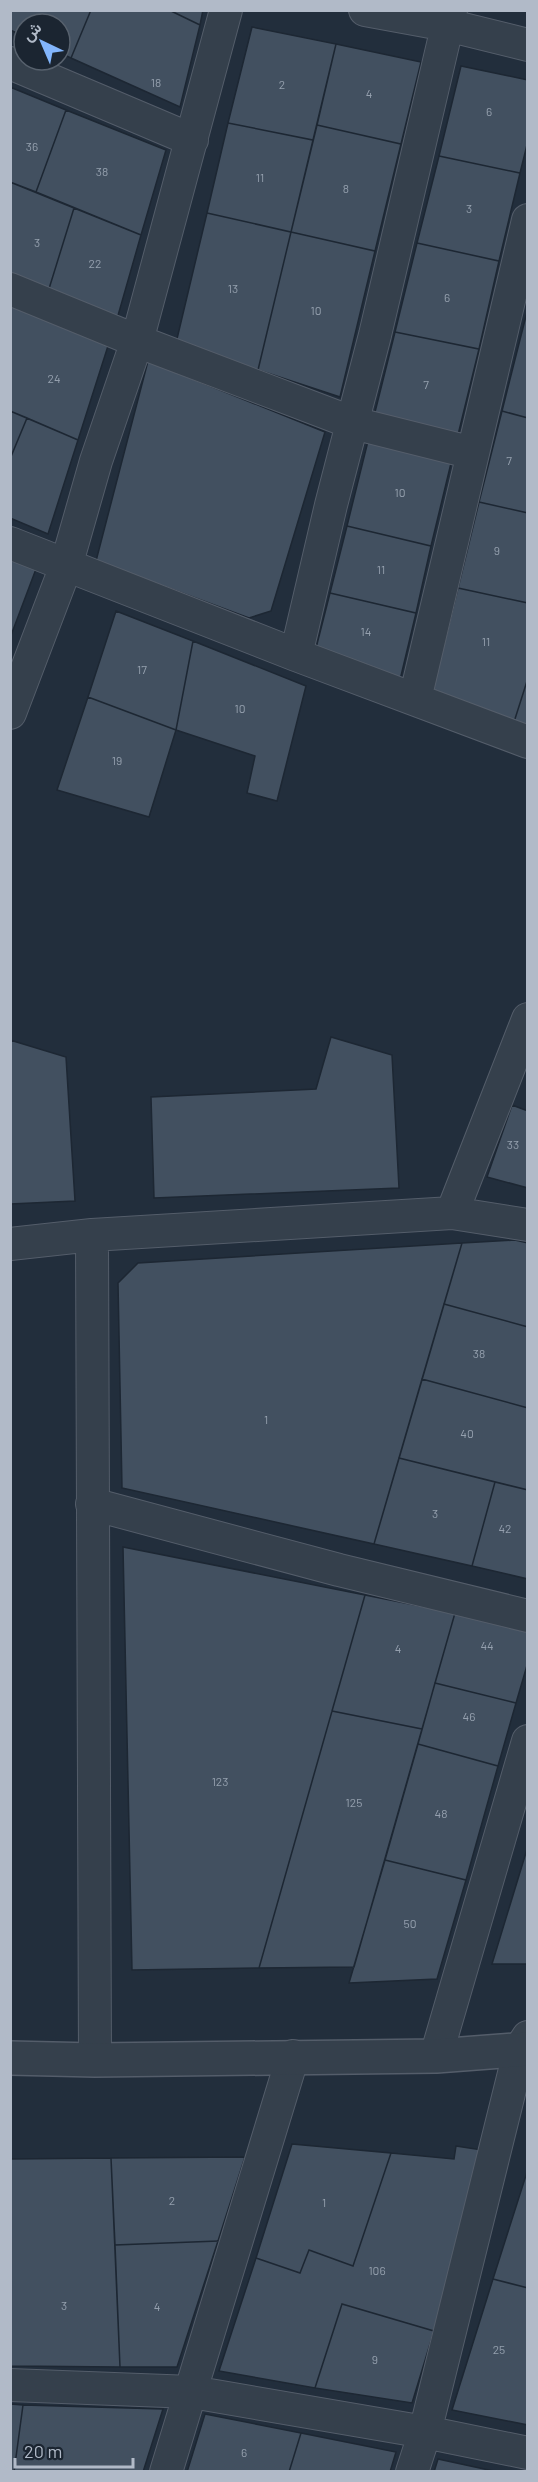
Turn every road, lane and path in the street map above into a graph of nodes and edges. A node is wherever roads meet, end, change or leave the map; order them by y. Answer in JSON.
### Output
{"nodes":[{"id":1,"x":226,"y":10,"type":"edge"},
{"id":2,"x":365,"y":10,"type":"edge"},
{"id":3,"x":449,"y":18,"type":"edge"},
{"id":4,"x":528,"y":45,"type":"edge"},
{"id":5,"x":10,"y":63,"type":"edge"},
{"id":6,"x":192,"y":140,"type":"junction"},
{"id":7,"x":528,"y":220,"type":"edge"},
{"id":8,"x":10,"y":289,"type":"edge"},
{"id":9,"x":137,"y":341,"type":"junction"},
{"id":10,"x":353,"y":423,"type":"junction"},
{"id":11,"x":473,"y":453,"type":"junction"},
{"id":12,"x":10,"y":543,"type":"edge"},
{"id":13,"x":66,"y":566,"type":"junction"},
{"id":14,"x":296,"y":655,"type":"junction"},
{"id":15,"x":415,"y":699,"type":"junction"},
{"id":16,"x":10,"y":713,"type":"edge"},
{"id":17,"x":528,"y":742,"type":"edge"},
{"id":18,"x":528,"y":1019,"type":"edge"},
{"id":19,"x":452,"y":1213,"type":"junction"},
{"id":20,"x":528,"y":1225,"type":"edge"},
{"id":21,"x":92,"y":1235,"type":"junction"},
{"id":22,"x":10,"y":1244,"type":"edge"},
{"id":23,"x":92,"y":1504,"type":"junction"},
{"id":24,"x":528,"y":1616,"type":"edge"},
{"id":25,"x":528,"y":1741,"type":"edge"},
{"id":26,"x":525,"y":2045,"type":"edge"},
{"id":27,"x":293,"y":2056,"type":"junction"},
{"id":28,"x":436,"y":2056,"type":"junction"},
{"id":29,"x":10,"y":2058,"type":"edge"},
{"id":30,"x":95,"y":2060,"type":"junction"},
{"id":31,"x":10,"y":2385,"type":"edge"},
{"id":32,"x":192,"y":2392,"type":"junction"},
{"id":33,"x":425,"y":2432,"type":"junction"},
{"id":34,"x":528,"y":2453,"type":"edge"},
{"id":35,"x":166,"y":2472,"type":"edge"},
{"id":36,"x":412,"y":2472,"type":"edge"}],
"edges":[{"from":1,"to":6,"type":"street"},
{"from":2,"to":3,"type":"street"},
{"from":3,"to":4,"type":"street"},
{"from":3,"to":10,"type":"street"},
{"from":5,"to":6,"type":"street"},
{"from":6,"to":9,"type":"street"},
{"from":7,"to":11,"type":"street"},
{"from":8,"to":9,"type":"street"},
{"from":9,"to":10,"type":"street"},
{"from":9,"to":13,"type":"street"},
{"from":10,"to":11,"type":"street"},
{"from":10,"to":14,"type":"street"},
{"from":11,"to":15,"type":"street"},
{"from":12,"to":13,"type":"street"},
{"from":13,"to":14,"type":"street"},
{"from":13,"to":16,"type":"street"},
{"from":14,"to":15,"type":"street"},
{"from":15,"to":17,"type":"street"},
{"from":18,"to":19,"type":"street"},
{"from":19,"to":20,"type":"street"},
{"from":19,"to":21,"type":"street"},
{"from":21,"to":22,"type":"street"},
{"from":21,"to":23,"type":"street"},
{"from":23,"to":24,"type":"street"},
{"from":23,"to":30,"type":"street"},
{"from":25,"to":28,"type":"street"},
{"from":26,"to":28,"type":"street"},
{"from":26,"to":33,"type":"street"},
{"from":27,"to":28,"type":"street"},
{"from":27,"to":30,"type":"street"},
{"from":27,"to":32,"type":"street"},
{"from":29,"to":30,"type":"street"},
{"from":31,"to":32,"type":"street"},
{"from":32,"to":33,"type":"street"},
{"from":32,"to":35,"type":"street"},
{"from":33,"to":34,"type":"street"},
{"from":33,"to":36,"type":"street"}]}
